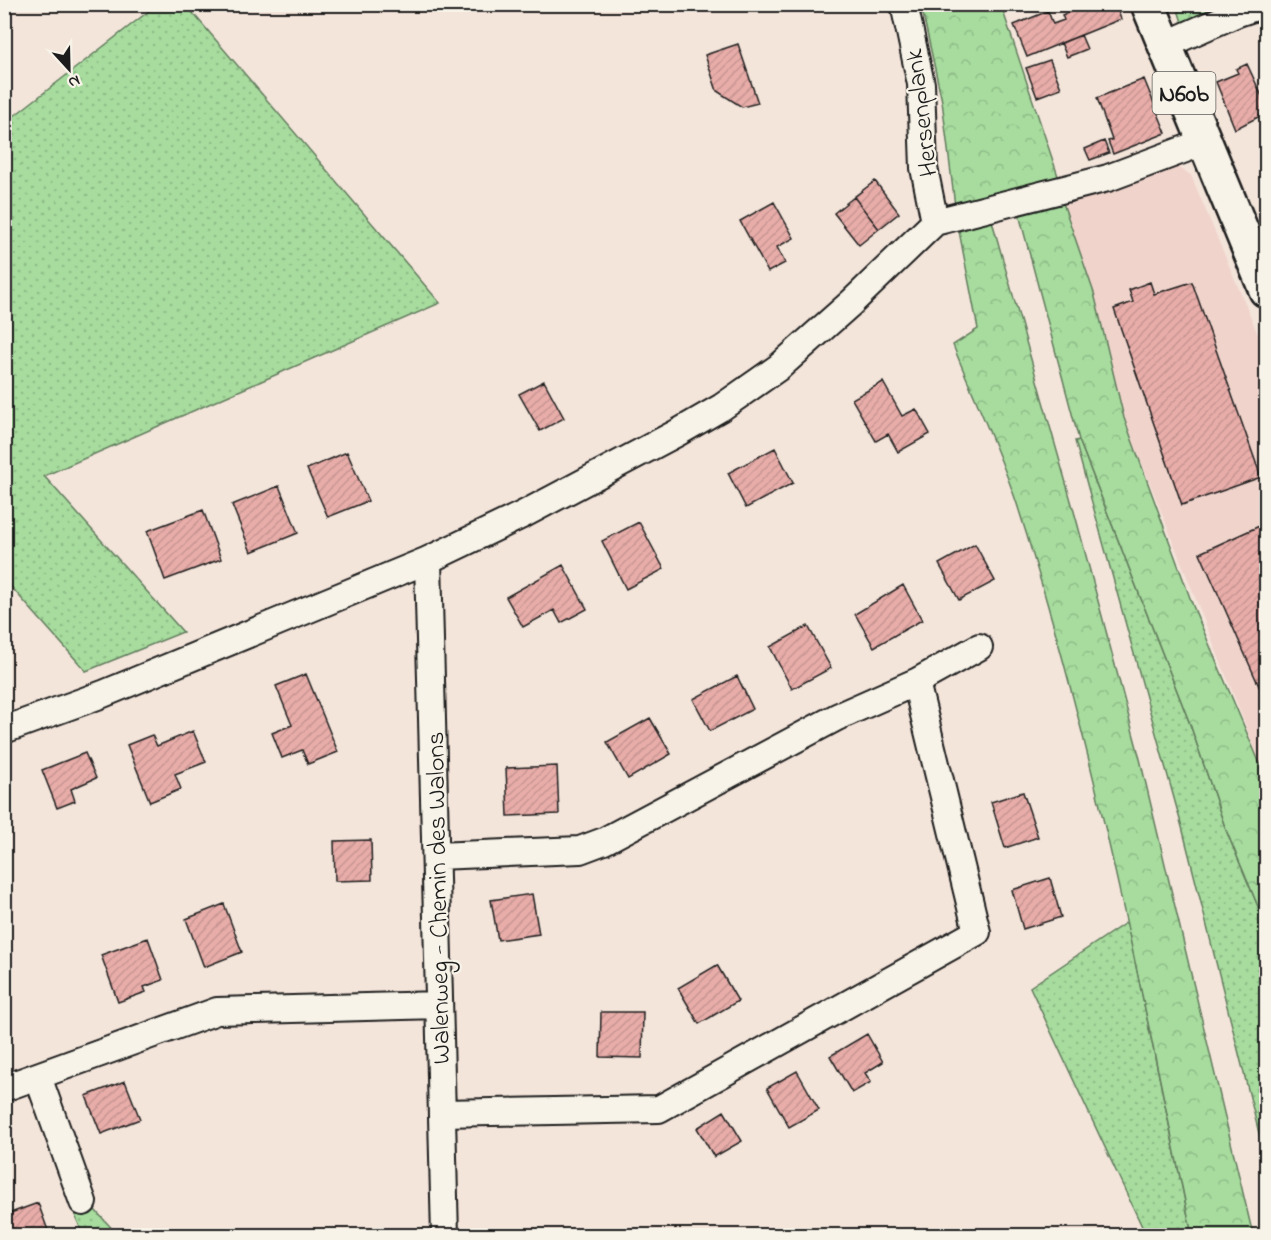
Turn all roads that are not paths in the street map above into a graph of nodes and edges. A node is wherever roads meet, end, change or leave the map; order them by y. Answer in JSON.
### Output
{"nodes":[{"id":1,"x":904,"y":4,"type":"edge"},
{"id":2,"x":1148,"y":4,"type":"edge"},
{"id":3,"x":1265,"y":4,"type":"edge"},
{"id":4,"x":1165,"y":45,"type":"junction"},
{"id":5,"x":1204,"y":142,"type":"junction"},
{"id":6,"x":936,"y":222,"type":"junction"},
{"id":7,"x":1266,"y":290,"type":"edge"},
{"id":8,"x":428,"y":560,"type":"junction"},
{"id":9,"x":979,"y":647,"type":"dead end"},
{"id":10,"x":916,"y":682,"type":"junction"},
{"id":11,"x":4,"y":730,"type":"edge"},
{"id":12,"x":436,"y":856,"type":"junction"},
{"id":13,"x":439,"y":1005,"type":"junction"},
{"id":14,"x":38,"y":1077,"type":"junction"},
{"id":15,"x":4,"y":1088,"type":"edge"},
{"id":16,"x":442,"y":1113,"type":"junction"},
{"id":17,"x":83,"y":1202,"type":"dead end"},
{"id":18,"x":445,"y":1236,"type":"edge"}],
"edges":[{"from":1,"to":6,"type":"street","name":"Hersenplank"},
{"from":2,"to":4,"type":"main road","number":"N60b"},
{"from":3,"to":4,"type":"street"},
{"from":4,"to":5,"type":"main road","number":"N60b"},
{"from":5,"to":6,"type":"street"},
{"from":5,"to":7,"type":"main road","number":"N60b"},
{"from":6,"to":8,"type":"street"},
{"from":8,"to":11,"type":"street"},
{"from":8,"to":12,"type":"street","name":"Walenweg - Chemin des Walons"},
{"from":9,"to":10,"type":"street"},
{"from":10,"to":12,"type":"street"},
{"from":10,"to":16,"type":"street"},
{"from":12,"to":13,"type":"street","name":"Walenweg - Chemin des Walons"},
{"from":13,"to":14,"type":"street"},
{"from":13,"to":16,"type":"street","name":"Walenweg - Chemin des Walons"},
{"from":14,"to":15,"type":"street"},
{"from":14,"to":17,"type":"street"},
{"from":16,"to":18,"type":"street","name":"Walenweg - Chemin des Walons"}]}
